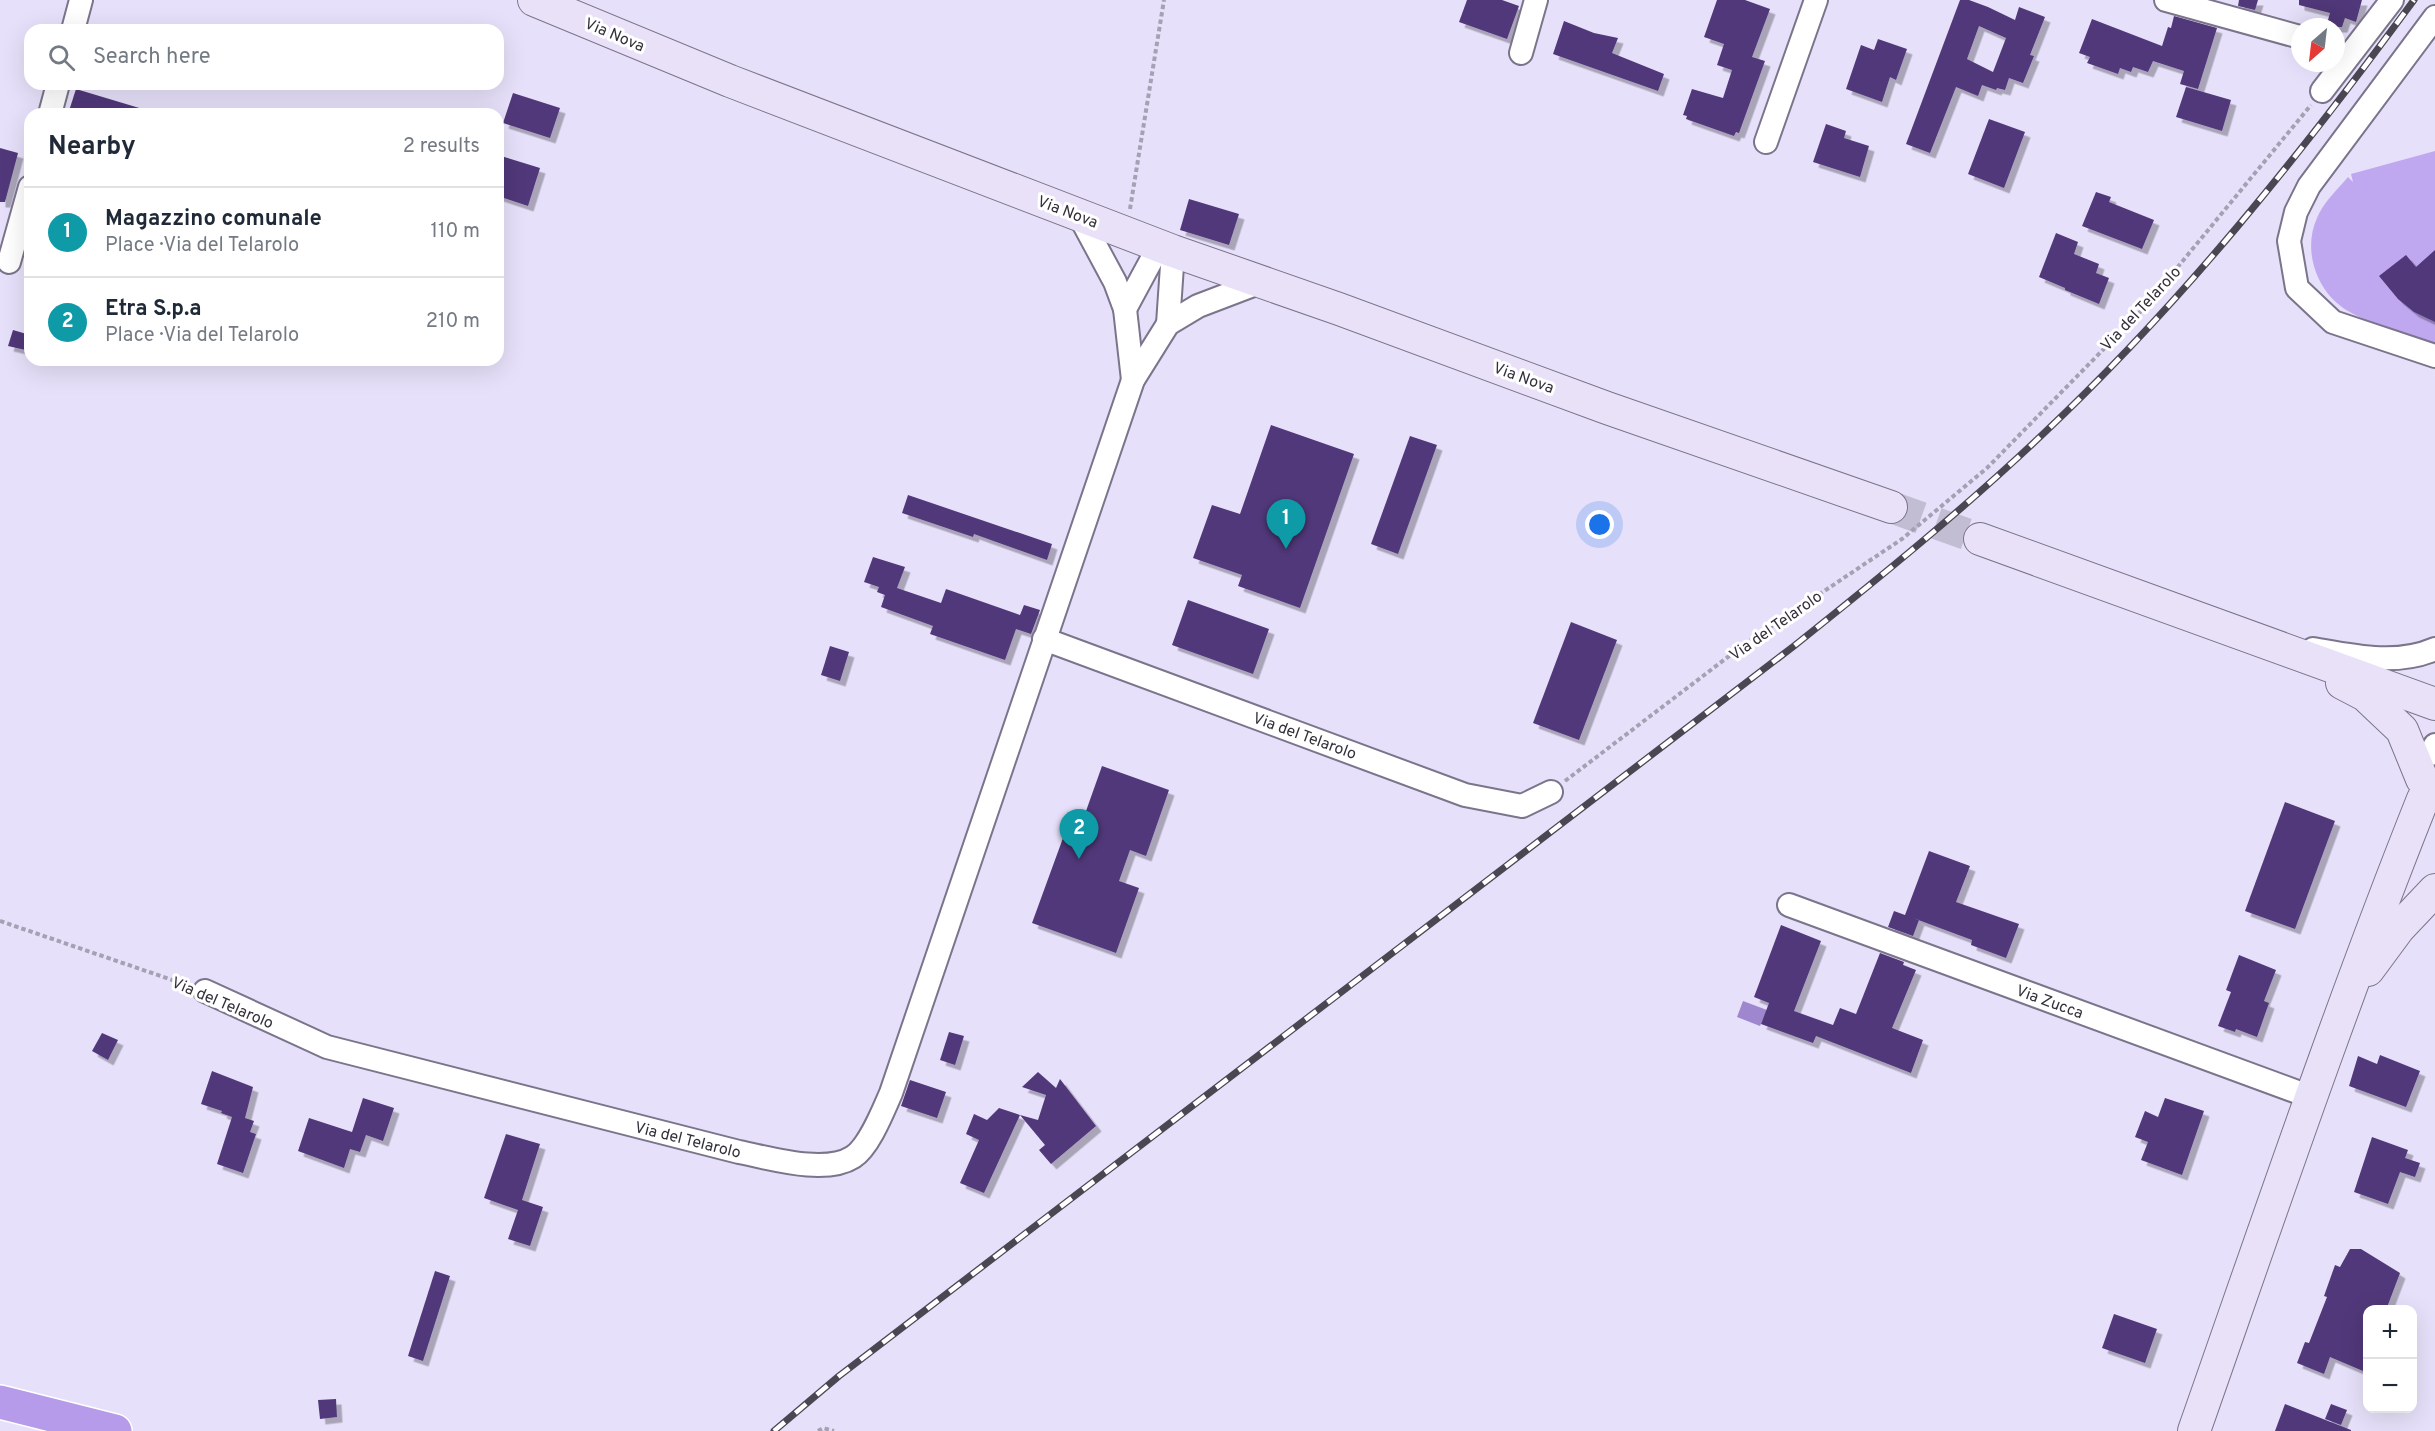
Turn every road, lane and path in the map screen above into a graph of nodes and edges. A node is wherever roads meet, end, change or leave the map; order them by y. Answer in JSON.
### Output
{"nodes":[{"id":1,"x":81,"y":0,"type":"edge"},
{"id":2,"x":534,"y":0,"type":"edge"},
{"id":3,"x":1164,"y":0,"type":"edge"},
{"id":4,"x":1536,"y":0,"type":"edge"},
{"id":5,"x":1816,"y":0,"type":"edge"},
{"id":6,"x":2166,"y":0,"type":"edge"},
{"id":7,"x":2390,"y":1,"type":"edge"},
{"id":8,"x":2192,"y":3,"type":"edge"},
{"id":9,"x":2435,"y":18,"type":"edge"},
{"id":10,"x":75,"y":24,"type":"edge"},
{"id":11,"x":2291,"y":34,"type":"edge"},
{"id":12,"x":2345,"y":48,"type":"edge"},
{"id":13,"x":1521,"y":52,"type":"dead end"},
{"id":14,"x":2332,"y":72,"type":"edge"},
{"id":15,"x":56,"y":90,"type":"edge"},
{"id":16,"x":2322,"y":91,"type":"joint"},
{"id":17,"x":52,"y":108,"type":"edge"},
{"id":18,"x":1766,"y":142,"type":"dead end"},
{"id":19,"x":24,"y":208,"type":"edge"},
{"id":20,"x":1079,"y":215,"type":"junction"},
{"id":21,"x":1157,"y":245,"type":"junction"},
{"id":22,"x":9,"y":262,"type":"dead end"},
{"id":23,"x":1261,"y":282,"type":"junction"},
{"id":24,"x":1125,"y":309,"type":"junction"},
{"id":25,"x":1168,"y":324,"type":"junction"},
{"id":26,"x":2435,"y":356,"type":"edge"},
{"id":27,"x":1133,"y":380,"type":"junction"},
{"id":28,"x":1891,"y":507,"type":"tunnel mouth"},
{"id":29,"x":1980,"y":539,"type":"tunnel mouth"},
{"id":30,"x":1044,"y":639,"type":"junction"},
{"id":31,"x":2265,"y":642,"type":"junction"},
{"id":32,"x":2435,"y":649,"type":"edge"},
{"id":33,"x":2435,"y":704,"type":"edge"},
{"id":34,"x":2430,"y":775,"type":"edge"},
{"id":35,"x":1551,"y":792,"type":"joint"},
{"id":36,"x":2435,"y":890,"type":"edge"},
{"id":37,"x":1789,"y":905,"type":"dead end"},
{"id":38,"x":0,"y":921,"type":"edge"},
{"id":39,"x":205,"y":991,"type":"joint"},
{"id":40,"x":2348,"y":998,"type":"junction"},
{"id":41,"x":2311,"y":1097,"type":"junction"},
{"id":42,"x":0,"y":1402,"type":"edge"},
{"id":43,"x":115,"y":1431,"type":"edge"},
{"id":44,"x":818,"y":1431,"type":"edge"},
{"id":45,"x":834,"y":1431,"type":"edge"},
{"id":46,"x":2194,"y":1431,"type":"edge"}],
"edges":[{"from":1,"to":10,"type":"street"},
{"from":2,"to":20,"type":"street","name":"Via Nova"},
{"from":3,"to":21,"type":"path"},
{"from":4,"to":13,"type":"street"},
{"from":5,"to":18,"type":"street"},
{"from":6,"to":8,"type":"street"},
{"from":7,"to":12,"type":"street"},
{"from":8,"to":11,"type":"street"},
{"from":9,"to":26,"type":"street"},
{"from":14,"to":16,"type":"street"},
{"from":15,"to":17,"type":"street"},
{"from":16,"to":35,"type":"path","name":"Via del Telarolo"},
{"from":19,"to":22,"type":"street"},
{"from":20,"to":21,"type":"street","name":"Via Nova"},
{"from":20,"to":24,"type":"street"},
{"from":21,"to":23,"type":"street","name":"Via Nova"},
{"from":21,"to":24,"type":"street"},
{"from":21,"to":25,"type":"street"},
{"from":23,"to":25,"type":"street"},
{"from":23,"to":28,"type":"street","name":"Via Nova"},
{"from":24,"to":27,"type":"street"},
{"from":25,"to":27,"type":"street"},
{"from":27,"to":30,"type":"street","name":"Via del Telarolo"},
{"from":29,"to":31,"type":"street"},
{"from":30,"to":35,"type":"street","name":"Via del Telarolo"},
{"from":30,"to":39,"type":"street","name":"Via del Telarolo"},
{"from":31,"to":32,"type":"street"},
{"from":31,"to":33,"type":"street"},
{"from":31,"to":34,"type":"street"},
{"from":34,"to":40,"type":"street"},
{"from":36,"to":40,"type":"street"},
{"from":37,"to":41,"type":"street","name":"Via Zucca"},
{"from":38,"to":39,"type":"path","name":"Via del Telarolo"},
{"from":40,"to":41,"type":"street"},
{"from":41,"to":46,"type":"street"},
{"from":42,"to":43,"type":"highway"},
{"from":44,"to":45,"type":"path"}]}
